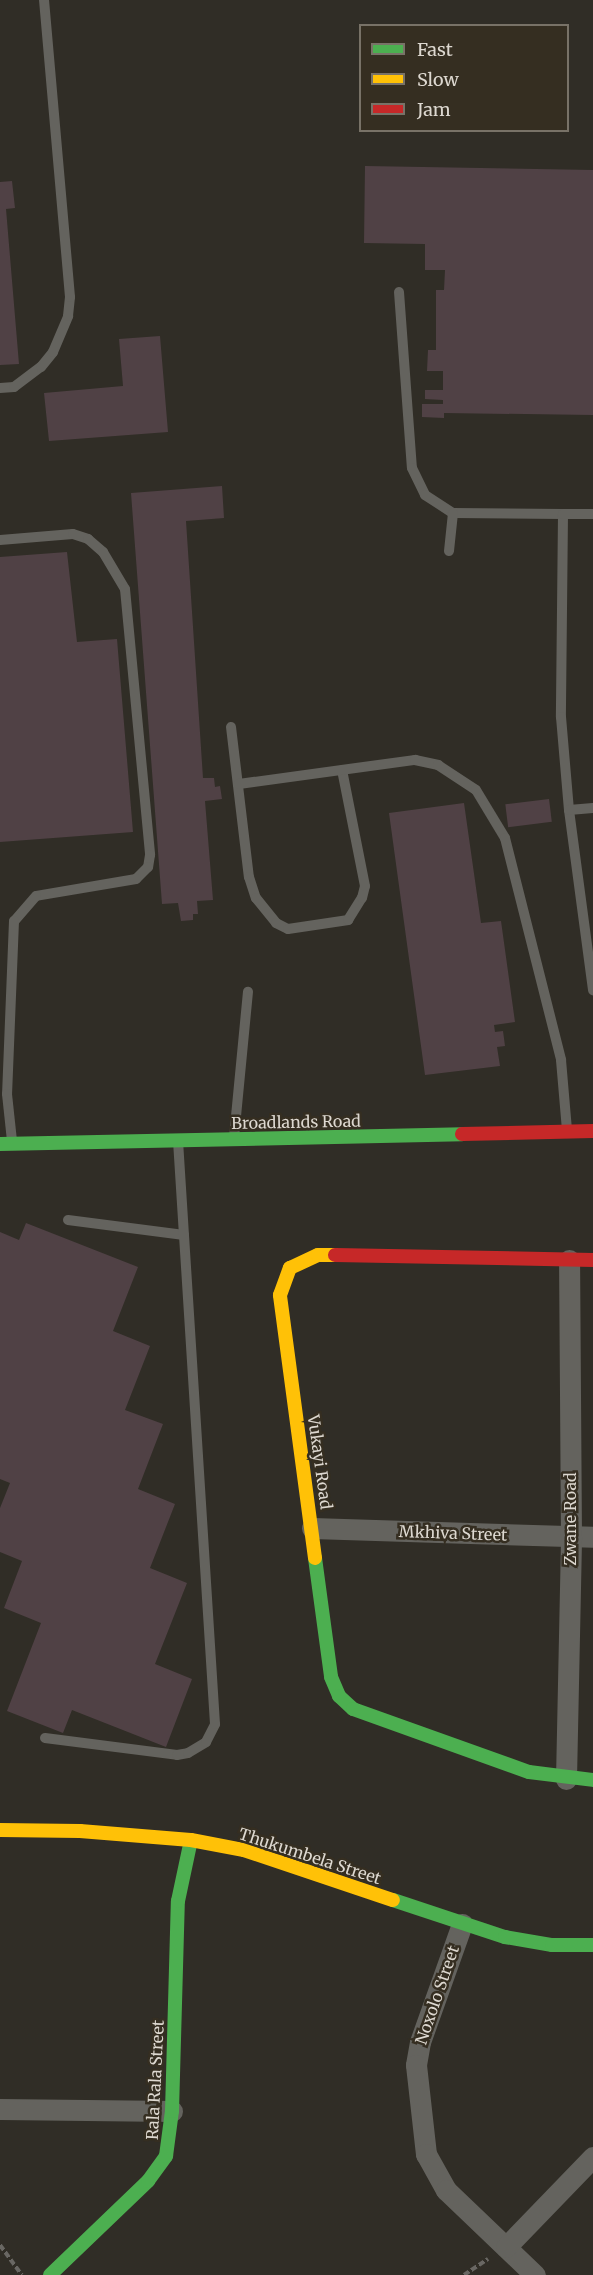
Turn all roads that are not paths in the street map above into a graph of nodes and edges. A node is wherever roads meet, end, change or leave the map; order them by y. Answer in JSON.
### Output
{"nodes":[{"id":1,"x":44,"y":0,"type":"edge"},
{"id":2,"x":399,"y":291,"type":"dead end"},
{"id":3,"x":0,"y":388,"type":"edge"},
{"id":4,"x":453,"y":513,"type":"junction"},
{"id":5,"x":563,"y":514,"type":"junction"},
{"id":6,"x":593,"y":514,"type":"edge"},
{"id":7,"x":0,"y":540,"type":"edge"},
{"id":8,"x":449,"y":550,"type":"dead end"},
{"id":9,"x":231,"y":727,"type":"dead end"},
{"id":10,"x":342,"y":770,"type":"junction"},
{"id":11,"x":239,"y":784,"type":"junction"},
{"id":12,"x":593,"y":808,"type":"edge"},
{"id":13,"x":569,"y":810,"type":"junction"},
{"id":14,"x":593,"y":990,"type":"edge"},
{"id":15,"x":248,"y":992,"type":"dead end"},
{"id":16,"x":5,"y":1039,"type":"edge"},
{"id":17,"x":567,"y":1131,"type":"junction"},
{"id":18,"x":593,"y":1131,"type":"edge"},
{"id":19,"x":233,"y":1140,"type":"junction"},
{"id":20,"x":178,"y":1141,"type":"junction"},
{"id":21,"x":6,"y":1144,"type":"edge"},
{"id":22,"x":68,"y":1220,"type":"dead end"},
{"id":23,"x":184,"y":1235,"type":"junction"},
{"id":24,"x":569,"y":1260,"type":"junction"},
{"id":25,"x":593,"y":1260,"type":"edge"},
{"id":26,"x":312,"y":1528,"type":"junction"},
{"id":27,"x":571,"y":1537,"type":"junction"},
{"id":28,"x":593,"y":1537,"type":"edge"},
{"id":29,"x":45,"y":1738,"type":"dead end"},
{"id":30,"x":566,"y":1779,"type":"junction"},
{"id":31,"x":593,"y":1780,"type":"edge"},
{"id":32,"x":0,"y":1830,"type":"edge"},
{"id":33,"x":191,"y":1840,"type":"junction"},
{"id":34,"x":462,"y":1924,"type":"junction"},
{"id":35,"x":593,"y":1945,"type":"edge"},
{"id":36,"x":0,"y":2109,"type":"edge"},
{"id":37,"x":172,"y":2111,"type":"junction"},
{"id":38,"x":593,"y":2157,"type":"edge"},
{"id":39,"x":506,"y":2247,"type":"junction"},
{"id":40,"x":50,"y":2275,"type":"edge"},
{"id":41,"x":535,"y":2275,"type":"edge"}],
"edges":[{"from":1,"to":3,"type":"lane"},
{"from":2,"to":4,"type":"lane"},
{"from":4,"to":5,"type":"lane"},
{"from":4,"to":8,"type":"lane"},
{"from":5,"to":6,"type":"lane"},
{"from":5,"to":13,"type":"lane"},
{"from":7,"to":16,"type":"lane"},
{"from":9,"to":11,"type":"lane"},
{"from":10,"to":11,"type":"lane"},
{"from":10,"to":11,"type":"lane"},
{"from":10,"to":17,"type":"lane"},
{"from":12,"to":13,"type":"lane"},
{"from":13,"to":14,"type":"lane"},
{"from":15,"to":19,"type":"lane"},
{"from":16,"to":21,"type":"lane"},
{"from":17,"to":18,"type":"street","name":"Broadlands Road"},
{"from":17,"to":19,"type":"street","name":"Broadlands Road"},
{"from":19,"to":20,"type":"street","name":"Broadlands Road"},
{"from":20,"to":21,"type":"street","name":"Broadlands Road"},
{"from":20,"to":23,"type":"lane"},
{"from":22,"to":23,"type":"lane"},
{"from":23,"to":29,"type":"lane"},
{"from":24,"to":25,"type":"street","name":"Vukayi Road"},
{"from":24,"to":26,"type":"street","name":"Vukayi Road"},
{"from":24,"to":27,"type":"street","name":"Zwane Road"},
{"from":26,"to":27,"type":"street","name":"Mkhiva Street"},
{"from":26,"to":30,"type":"street","name":"Vukayi Road"},
{"from":27,"to":28,"type":"street","name":"Mkhiva Street"},
{"from":27,"to":30,"type":"street","name":"Zwane Road"},
{"from":30,"to":31,"type":"street","name":"Vukayi Road"},
{"from":32,"to":33,"type":"street","name":"Thukumbela Street"},
{"from":33,"to":34,"type":"street","name":"Thukumbela Street"},
{"from":33,"to":37,"type":"street","name":"Rala Rala Street"},
{"from":34,"to":35,"type":"street","name":"Thukumbela Street"},
{"from":34,"to":39,"type":"street","name":"Noxolo Street"},
{"from":36,"to":37,"type":"street"},
{"from":37,"to":40,"type":"street","name":"Rala Rala Street"},
{"from":38,"to":39,"type":"street"},
{"from":39,"to":41,"type":"street","name":"Noxolo Street"}]}
